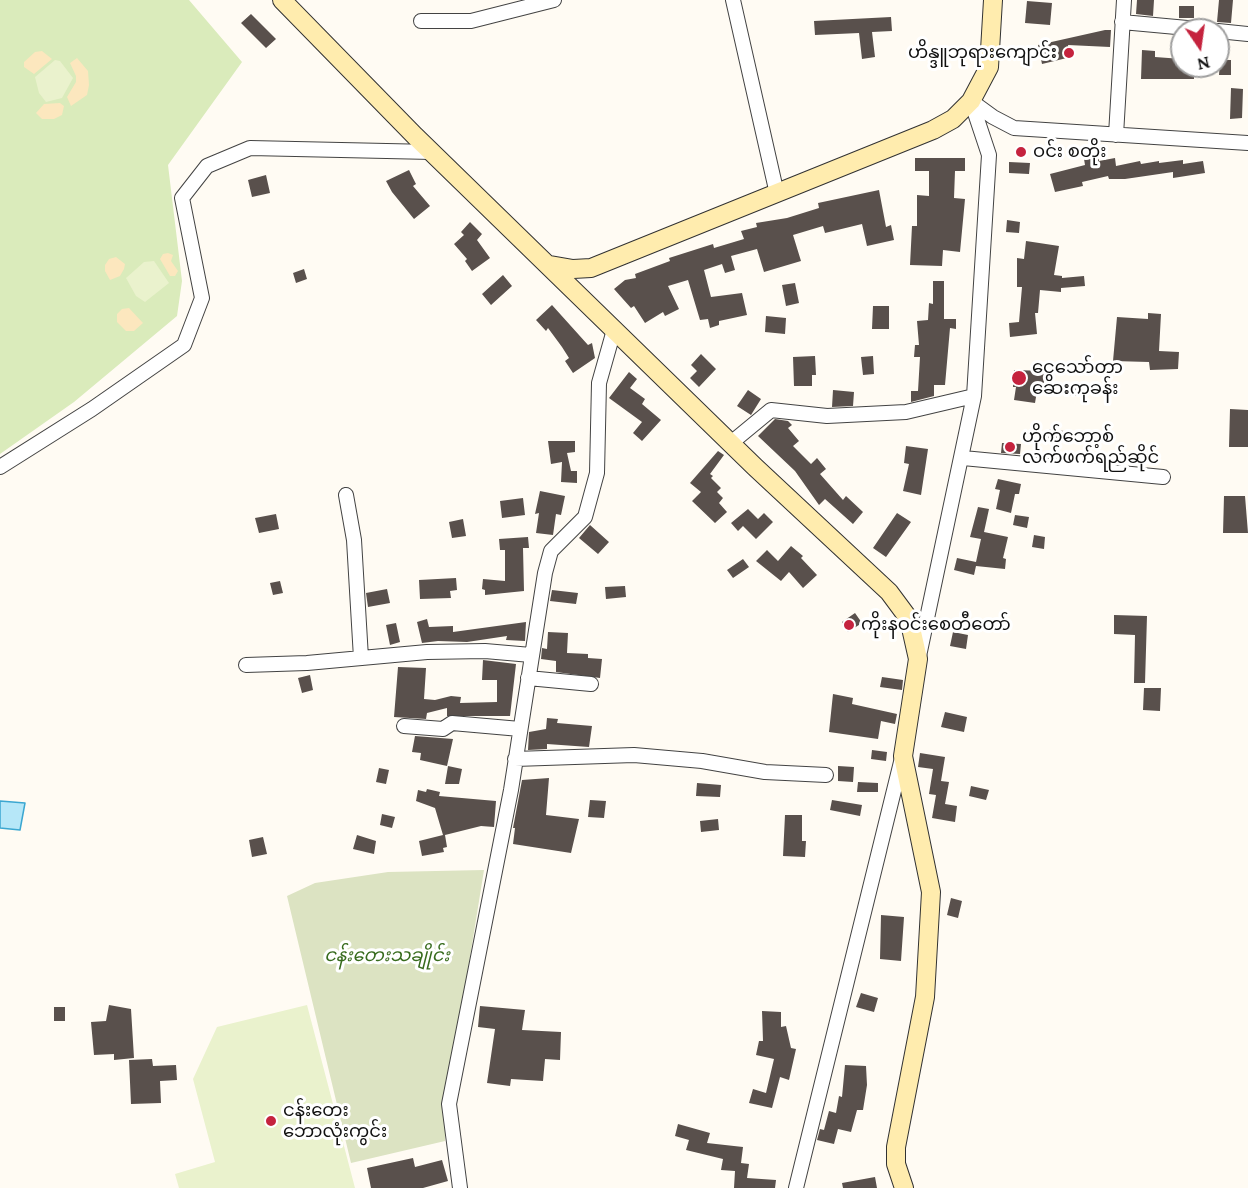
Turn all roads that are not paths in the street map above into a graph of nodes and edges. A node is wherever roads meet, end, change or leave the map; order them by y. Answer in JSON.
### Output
{"nodes":[{"id":1,"x":282,"y":0,"type":"edge"},
{"id":2,"x":554,"y":0,"type":"edge"},
{"id":3,"x":733,"y":0,"type":"edge"},
{"id":4,"x":993,"y":0,"type":"edge"},
{"id":5,"x":1124,"y":0,"type":"edge"},
{"id":6,"x":421,"y":21,"type":"dead end"},
{"id":7,"x":1122,"y":22,"type":"junction"},
{"id":8,"x":1170,"y":26,"type":"edge"},
{"id":9,"x":1230,"y":32,"type":"edge"},
{"id":10,"x":1248,"y":34,"type":"edge"},
{"id":11,"x":971,"y":100,"type":"junction"},
{"id":12,"x":1116,"y":135,"type":"junction"},
{"id":13,"x":1248,"y":143,"type":"edge"},
{"id":14,"x":432,"y":152,"type":"junction"},
{"id":15,"x":777,"y":194,"type":"junction"},
{"id":16,"x":550,"y":265,"type":"junction"},
{"id":17,"x":614,"y":330,"type":"junction"},
{"id":18,"x":974,"y":396,"type":"junction"},
{"id":19,"x":731,"y":443,"type":"junction"},
{"id":20,"x":963,"y":458,"type":"junction"},
{"id":21,"x":0,"y":467,"type":"edge"},
{"id":22,"x":1163,"y":477,"type":"dead end"},
{"id":23,"x":346,"y":495,"type":"dead end"},
{"id":24,"x":531,"y":655,"type":"junction"},
{"id":25,"x":361,"y":658,"type":"junction"},
{"id":26,"x":918,"y":659,"type":"junction"},
{"id":27,"x":246,"y":665,"type":"dead end"},
{"id":28,"x":528,"y":678,"type":"junction"},
{"id":29,"x":591,"y":684,"type":"dead end"},
{"id":30,"x":404,"y":726,"type":"dead end"},
{"id":31,"x":520,"y":729,"type":"junction"},
{"id":32,"x":903,"y":756,"type":"junction"},
{"id":33,"x":515,"y":759,"type":"junction"},
{"id":34,"x":826,"y":775,"type":"dead end"},
{"id":35,"x":460,"y":1188,"type":"edge"},
{"id":36,"x":796,"y":1188,"type":"edge"},
{"id":37,"x":904,"y":1188,"type":"edge"}],
"edges":[{"from":1,"to":14,"type":"main road"},
{"from":2,"to":6,"type":"street"},
{"from":3,"to":15,"type":"street"},
{"from":4,"to":11,"type":"main road"},
{"from":5,"to":7,"type":"street"},
{"from":7,"to":8,"type":"street"},
{"from":7,"to":12,"type":"street"},
{"from":9,"to":10,"type":"street"},
{"from":11,"to":12,"type":"street"},
{"from":11,"to":15,"type":"main road"},
{"from":11,"to":18,"type":"street"},
{"from":12,"to":13,"type":"street"},
{"from":14,"to":16,"type":"main road"},
{"from":14,"to":21,"type":"street"},
{"from":15,"to":16,"type":"main road"},
{"from":16,"to":17,"type":"main road"},
{"from":17,"to":19,"type":"main road"},
{"from":17,"to":24,"type":"street"},
{"from":18,"to":19,"type":"street"},
{"from":18,"to":20,"type":"street"},
{"from":19,"to":26,"type":"main road"},
{"from":20,"to":22,"type":"street"},
{"from":20,"to":26,"type":"street"},
{"from":23,"to":25,"type":"street"},
{"from":24,"to":25,"type":"street"},
{"from":24,"to":28,"type":"street"},
{"from":25,"to":27,"type":"street"},
{"from":26,"to":32,"type":"main road"},
{"from":28,"to":29,"type":"street"},
{"from":28,"to":31,"type":"street"},
{"from":30,"to":31,"type":"street"},
{"from":31,"to":33,"type":"street"},
{"from":32,"to":36,"type":"street"},
{"from":32,"to":37,"type":"main road"},
{"from":33,"to":34,"type":"street"},
{"from":33,"to":35,"type":"street"}]}
